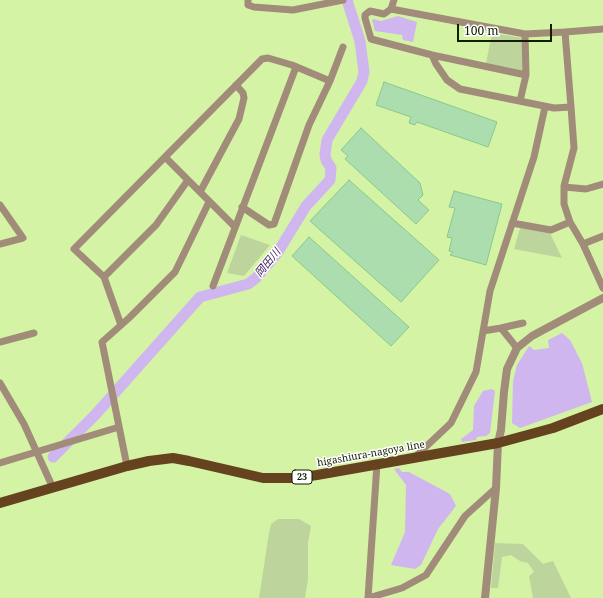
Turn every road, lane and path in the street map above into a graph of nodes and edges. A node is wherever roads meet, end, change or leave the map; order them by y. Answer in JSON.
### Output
{"nodes":[{"id":1,"x":248,"y":0,"type":"edge"},
{"id":2,"x":343,"y":0,"type":"edge"},
{"id":3,"x":394,"y":0,"type":"edge"},
{"id":4,"x":391,"y":9,"type":"junction"},
{"id":5,"x":603,"y":28,"type":"edge"},
{"id":6,"x":565,"y":32,"type":"junction"},
{"id":7,"x":525,"y":34,"type":"junction"},
{"id":8,"x":343,"y":47,"type":"dead end"},
{"id":9,"x":432,"y":55,"type":"junction"},
{"id":10,"x":296,"y":67,"type":"junction"},
{"id":11,"x":526,"y":75,"type":"junction"},
{"id":12,"x":330,"y":81,"type":"junction"},
{"id":13,"x":236,"y":85,"type":"junction"},
{"id":14,"x":520,"y":101,"type":"junction"},
{"id":15,"x":546,"y":107,"type":"junction"},
{"id":16,"x":571,"y":107,"type":"junction"},
{"id":17,"x":165,"y":157,"type":"junction"},
{"id":18,"x":188,"y":180,"type":"junction"},
{"id":19,"x":603,"y":184,"type":"edge"},
{"id":20,"x":564,"y":187,"type":"junction"},
{"id":21,"x":200,"y":192,"type":"junction"},
{"id":22,"x":209,"y":202,"type":"junction"},
{"id":23,"x":0,"y":205,"type":"edge"},
{"id":24,"x":242,"y":207,"type":"junction"},
{"id":25,"x":570,"y":222,"type":"junction"},
{"id":26,"x":512,"y":223,"type":"junction"},
{"id":27,"x":234,"y":226,"type":"junction"},
{"id":28,"x":603,"y":236,"type":"edge"},
{"id":29,"x":0,"y":244,"type":"edge"},
{"id":30,"x":583,"y":244,"type":"junction"},
{"id":31,"x":104,"y":277,"type":"junction"},
{"id":32,"x":213,"y":286,"type":"dead end"},
{"id":33,"x":603,"y":288,"type":"edge"},
{"id":34,"x":603,"y":298,"type":"edge"},
{"id":35,"x":523,"y":324,"type":"dead end"},
{"id":36,"x":121,"y":325,"type":"junction"},
{"id":37,"x":501,"y":328,"type":"junction"},
{"id":38,"x":483,"y":331,"type":"junction"},
{"id":39,"x":34,"y":333,"type":"dead end"},
{"id":40,"x":0,"y":342,"type":"edge"},
{"id":41,"x":517,"y":348,"type":"junction"},
{"id":42,"x":0,"y":383,"type":"edge"},
{"id":43,"x":603,"y":410,"type":"edge"},
{"id":44,"x":119,"y":427,"type":"junction"},
{"id":45,"x":498,"y":443,"type":"junction"},
{"id":46,"x":38,"y":451,"type":"junction"},
{"id":47,"x":414,"y":459,"type":"junction"},
{"id":48,"x":0,"y":463,"type":"edge"},
{"id":49,"x":377,"y":464,"type":"junction"},
{"id":50,"x":127,"y":466,"type":"junction"},
{"id":51,"x":53,"y":488,"type":"junction"},
{"id":52,"x":496,"y":488,"type":"junction"},
{"id":53,"x":0,"y":503,"type":"edge"},
{"id":54,"x":368,"y":598,"type":"edge"},
{"id":55,"x":485,"y":598,"type":"edge"}],
"edges":[{"from":1,"to":2,"type":"street"},
{"from":3,"to":4,"type":"street"},
{"from":4,"to":7,"type":"street"},
{"from":4,"to":9,"type":"street"},
{"from":5,"to":6,"type":"street"},
{"from":6,"to":7,"type":"street"},
{"from":6,"to":16,"type":"street"},
{"from":7,"to":11,"type":"street"},
{"from":8,"to":12,"type":"street"},
{"from":9,"to":11,"type":"street"},
{"from":9,"to":14,"type":"street"},
{"from":10,"to":12,"type":"street"},
{"from":10,"to":13,"type":"street"},
{"from":10,"to":24,"type":"street"},
{"from":11,"to":14,"type":"street"},
{"from":12,"to":24,"type":"street"},
{"from":13,"to":17,"type":"street"},
{"from":13,"to":21,"type":"street"},
{"from":14,"to":15,"type":"street"},
{"from":15,"to":16,"type":"street"},
{"from":15,"to":26,"type":"street"},
{"from":16,"to":20,"type":"street"},
{"from":17,"to":18,"type":"street"},
{"from":17,"to":31,"type":"street"},
{"from":18,"to":21,"type":"street"},
{"from":18,"to":31,"type":"street"},
{"from":19,"to":20,"type":"street"},
{"from":20,"to":25,"type":"street"},
{"from":21,"to":22,"type":"street"},
{"from":22,"to":27,"type":"street"},
{"from":22,"to":36,"type":"street"},
{"from":23,"to":29,"type":"street"},
{"from":24,"to":27,"type":"street"},
{"from":25,"to":26,"type":"street"},
{"from":25,"to":30,"type":"street"},
{"from":26,"to":38,"type":"street"},
{"from":27,"to":32,"type":"street"},
{"from":28,"to":30,"type":"street"},
{"from":30,"to":33,"type":"street"},
{"from":31,"to":36,"type":"street"},
{"from":34,"to":41,"type":"street"},
{"from":35,"to":37,"type":"street"},
{"from":36,"to":44,"type":"street"},
{"from":37,"to":38,"type":"street"},
{"from":37,"to":41,"type":"street"},
{"from":38,"to":47,"type":"street"},
{"from":39,"to":40,"type":"street"},
{"from":41,"to":45,"type":"street"},
{"from":42,"to":46,"type":"street"},
{"from":43,"to":45,"type":"main road","name":"higashiura-nagoya line","number":"23"},
{"from":44,"to":46,"type":"street"},
{"from":44,"to":50,"type":"street"},
{"from":45,"to":47,"type":"main road","name":"higashiura-nagoya line","number":"23"},
{"from":45,"to":52,"type":"street"},
{"from":46,"to":48,"type":"street"},
{"from":46,"to":51,"type":"street"},
{"from":47,"to":49,"type":"main road","name":"higashiura-nagoya line","number":"23"},
{"from":49,"to":50,"type":"main road","name":"higashiura-nagoya line","number":"23"},
{"from":49,"to":54,"type":"street"},
{"from":50,"to":51,"type":"main road","name":"higashiura-nagoya line","number":"23"},
{"from":51,"to":53,"type":"main road","name":"higashiura-nagoya line","number":"23"},
{"from":52,"to":54,"type":"street"},
{"from":52,"to":55,"type":"street"}]}
